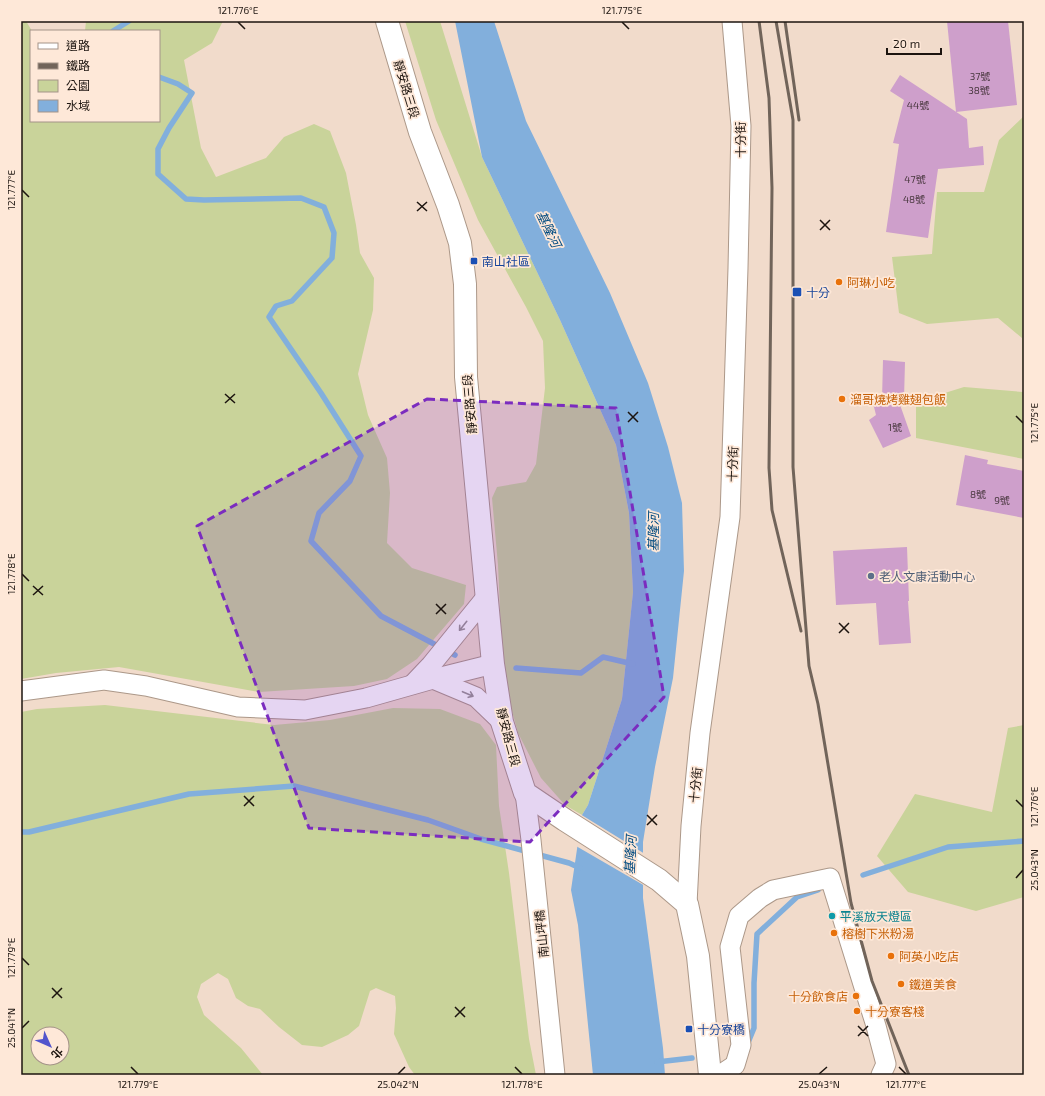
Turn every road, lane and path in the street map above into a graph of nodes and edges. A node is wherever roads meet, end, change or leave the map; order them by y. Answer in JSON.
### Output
{"nodes":[{"id":1,"x":387,"y":21,"type":"edge"},
{"id":2,"x":732,"y":21,"type":"edge"},
{"id":3,"x":487,"y":596,"type":"junction"},
{"id":4,"x":494,"y":664,"type":"junction"},
{"id":5,"x":432,"y":679,"type":"junction"},
{"id":6,"x":412,"y":685,"type":"junction"},
{"id":7,"x":21,"y":691,"type":"edge"},
{"id":8,"x":502,"y":722,"type":"junction"},
{"id":9,"x":525,"y":793,"type":"junction"},
{"id":10,"x":687,"y":904,"type":"junction"},
{"id":11,"x":555,"y":1075,"type":"edge"},
{"id":12,"x":710,"y":1075,"type":"edge"},
{"id":13,"x":720,"y":1075,"type":"edge"},
{"id":14,"x":881,"y":1075,"type":"edge"}],
"edges":[{"from":1,"to":3,"type":"main road","name":"靜安路三段"},
{"from":2,"to":10,"type":"street","name":"十分街"},
{"from":3,"to":4,"type":"main road","name":"靜安路三段"},
{"from":3,"to":6,"type":"street","one_way":true},
{"from":4,"to":5,"type":"street"},
{"from":4,"to":8,"type":"main road","name":"靜安路三段"},
{"from":5,"to":6,"type":"street"},
{"from":5,"to":8,"type":"street","one_way":true},
{"from":6,"to":7,"type":"street"},
{"from":8,"to":9,"type":"main road","name":"靜安路三段"},
{"from":9,"to":10,"type":"main road"},
{"from":9,"to":11,"type":"street","name":"南山坪橋"},
{"from":10,"to":12,"type":"main road"},
{"from":13,"to":14,"type":"street"}]}
